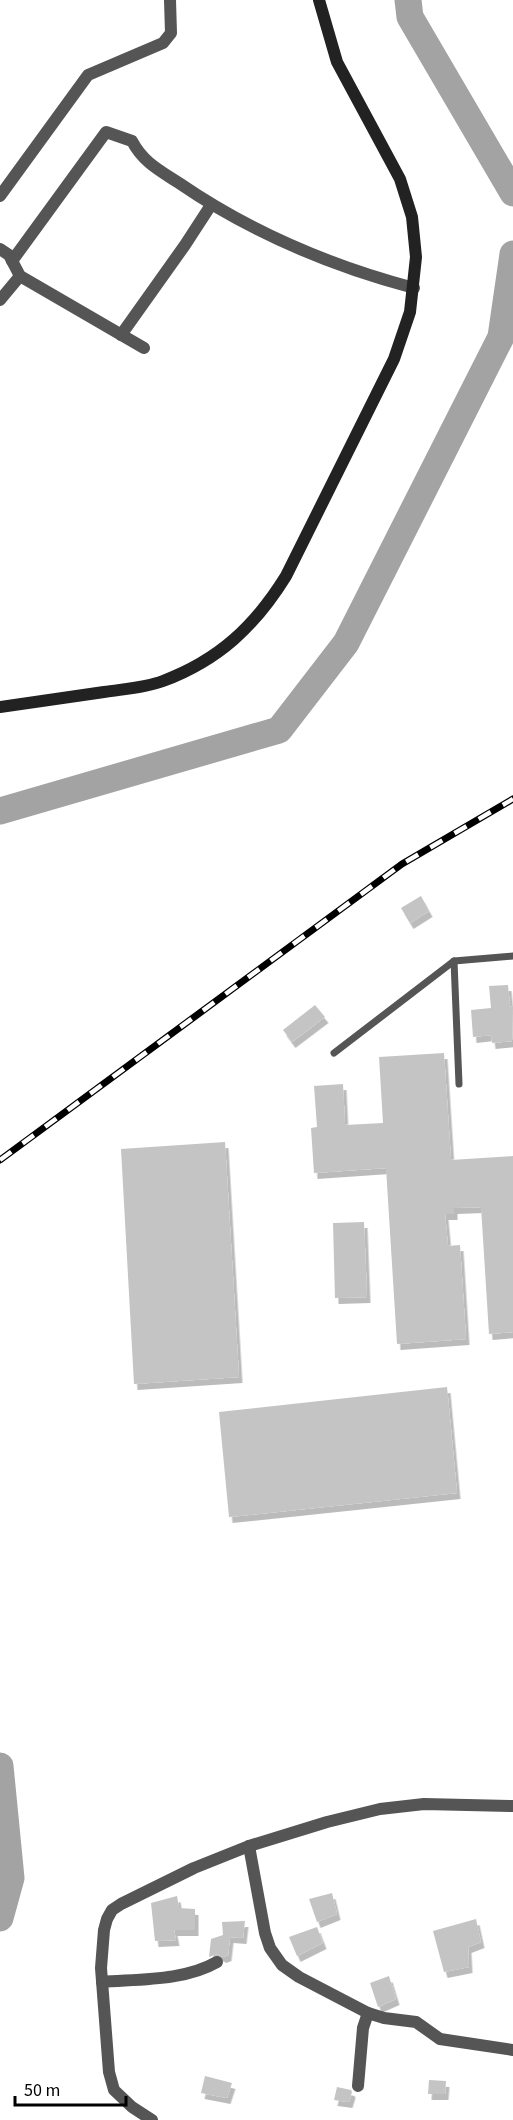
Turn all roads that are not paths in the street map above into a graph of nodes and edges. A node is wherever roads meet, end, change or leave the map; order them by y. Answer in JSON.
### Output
{"nodes":[{"id":1,"x":170,"y":0,"type":"edge"},
{"id":2,"x":319,"y":0,"type":"edge"},
{"id":3,"x":0,"y":196,"type":"edge"},
{"id":4,"x":211,"y":205,"type":"junction"},
{"id":5,"x":0,"y":249,"type":"edge"},
{"id":6,"x":12,"y":261,"type":"junction"},
{"id":7,"x":20,"y":276,"type":"junction"},
{"id":8,"x":414,"y":288,"type":"junction"},
{"id":9,"x":0,"y":300,"type":"edge"},
{"id":10,"x":121,"y":335,"type":"junction"},
{"id":11,"x":144,"y":348,"type":"dead end"},
{"id":12,"x":0,"y":707,"type":"edge"},
{"id":13,"x":513,"y":956,"type":"edge"},
{"id":14,"x":454,"y":961,"type":"junction"},
{"id":15,"x":334,"y":1053,"type":"dead end"},
{"id":16,"x":459,"y":1084,"type":"dead end"},
{"id":17,"x":513,"y":1806,"type":"edge"},
{"id":18,"x":249,"y":1846,"type":"junction"},
{"id":19,"x":217,"y":1962,"type":"dead end"},
{"id":20,"x":102,"y":1982,"type":"junction"},
{"id":21,"x":368,"y":2013,"type":"junction"},
{"id":22,"x":513,"y":2050,"type":"edge"},
{"id":23,"x":358,"y":2086,"type":"dead end"},
{"id":24,"x":152,"y":2120,"type":"edge"}],
"edges":[{"from":1,"to":3,"type":"street"},
{"from":2,"to":8,"type":"street"},
{"from":4,"to":6,"type":"street"},
{"from":4,"to":8,"type":"street"},
{"from":4,"to":10,"type":"street"},
{"from":5,"to":6,"type":"street"},
{"from":6,"to":7,"type":"street"},
{"from":7,"to":9,"type":"street"},
{"from":7,"to":10,"type":"street"},
{"from":8,"to":12,"type":"street"},
{"from":10,"to":11,"type":"street"},
{"from":13,"to":14,"type":"lane"},
{"from":14,"to":15,"type":"lane"},
{"from":14,"to":16,"type":"lane"},
{"from":17,"to":18,"type":"street"},
{"from":18,"to":20,"type":"street"},
{"from":18,"to":21,"type":"street"},
{"from":19,"to":20,"type":"street"},
{"from":20,"to":24,"type":"street"},
{"from":21,"to":22,"type":"street"},
{"from":21,"to":23,"type":"street"}]}
